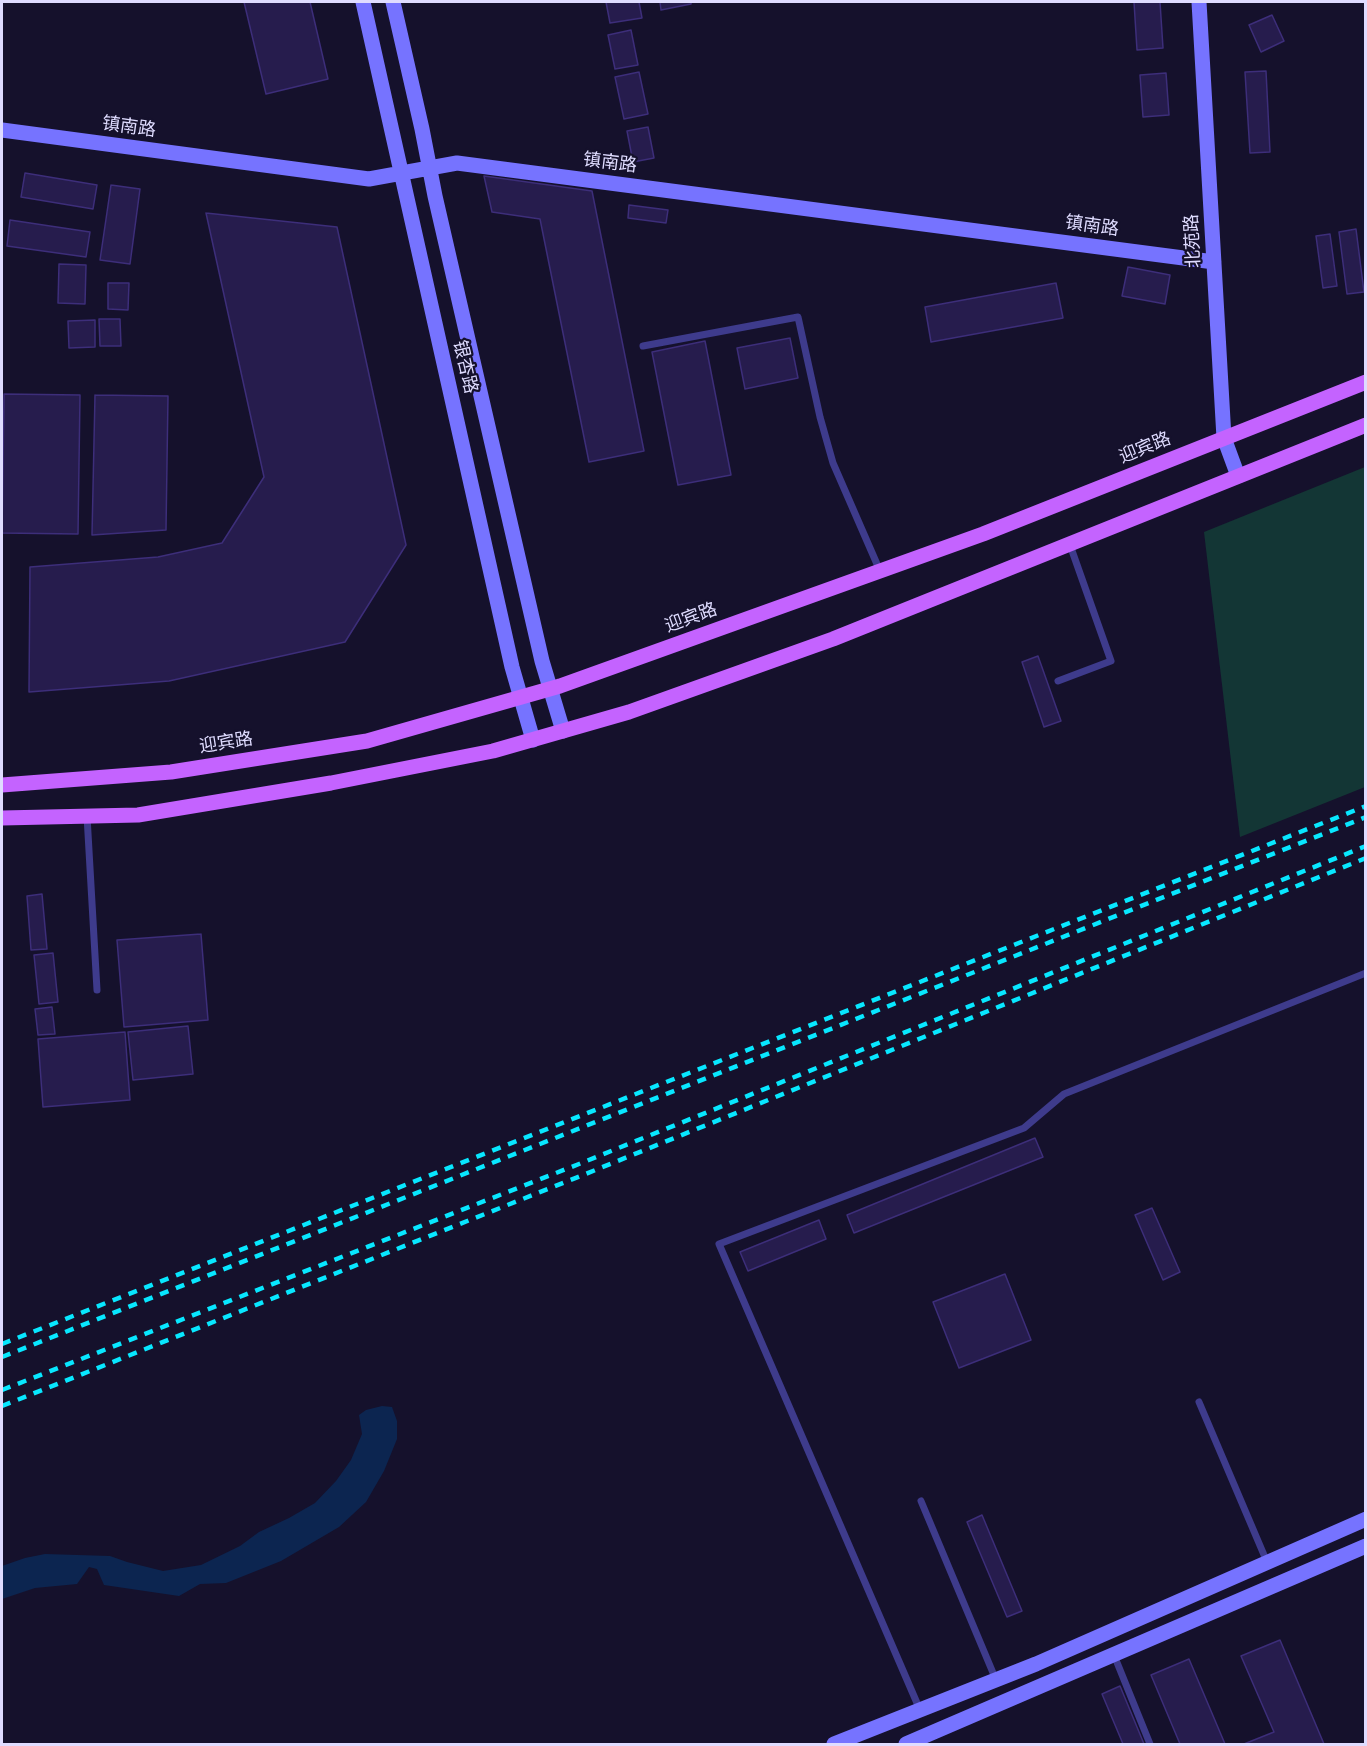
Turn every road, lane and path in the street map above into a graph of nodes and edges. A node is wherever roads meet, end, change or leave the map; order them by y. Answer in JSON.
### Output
{"nodes":[{"id":1,"x":363,"y":2,"type":"edge"},
{"id":2,"x":393,"y":2,"type":"edge"},
{"id":3,"x":1199,"y":2,"type":"edge"},
{"id":4,"x":2,"y":130,"type":"edge"},
{"id":5,"x":429,"y":168,"type":"junction"},
{"id":6,"x":402,"y":173,"type":"junction"},
{"id":7,"x":1214,"y":262,"type":"junction"},
{"id":8,"x":643,"y":346,"type":"dead end"},
{"id":9,"x":1365,"y":382,"type":"edge"},
{"id":10,"x":1365,"y":425,"type":"edge"},
{"id":11,"x":1224,"y":438,"type":"junction"},
{"id":12,"x":1238,"y":476,"type":"junction"},
{"id":13,"x":1070,"y":544,"type":"junction"},
{"id":14,"x":879,"y":571,"type":"junction"},
{"id":15,"x":1058,"y":681,"type":"dead end"},
{"id":16,"x":550,"y":688,"type":"junction"},
{"id":17,"x":521,"y":697,"type":"junction"},
{"id":18,"x":563,"y":731,"type":"junction"},
{"id":19,"x":533,"y":740,"type":"junction"},
{"id":20,"x":2,"y":784,"type":"edge"},
{"id":21,"x":87,"y":816,"type":"junction"},
{"id":22,"x":2,"y":818,"type":"edge"},
{"id":23,"x":1365,"y":973,"type":"edge"},
{"id":24,"x":97,"y":990,"type":"dead end"},
{"id":25,"x":1199,"y":1402,"type":"dead end"},
{"id":26,"x":921,"y":1500,"type":"dead end"},
{"id":27,"x":1365,"y":1519,"type":"edge"},
{"id":28,"x":1365,"y":1546,"type":"edge"},
{"id":29,"x":1267,"y":1562,"type":"junction"},
{"id":30,"x":1114,"y":1655,"type":"junction"},
{"id":31,"x":996,"y":1680,"type":"junction"},
{"id":32,"x":920,"y":1710,"type":"junction"},
{"id":33,"x":834,"y":1744,"type":"edge"},
{"id":34,"x":906,"y":1744,"type":"edge"},
{"id":35,"x":1150,"y":1744,"type":"edge"}],
"edges":[{"from":1,"to":6,"type":"street","name":"银杏路"},
{"from":2,"to":5,"type":"street","name":"银杏路"},
{"from":3,"to":7,"type":"street","name":"北苑路"},
{"from":4,"to":6,"type":"street","name":"镇南路"},
{"from":5,"to":6,"type":"street","name":"镇南路"},
{"from":5,"to":7,"type":"street","name":"镇南路"},
{"from":5,"to":16,"type":"street","name":"银杏路"},
{"from":6,"to":17,"type":"street","name":"银杏路"},
{"from":7,"to":11,"type":"street","name":"北苑路"},
{"from":8,"to":14,"type":"lane"},
{"from":9,"to":11,"type":"main road","name":"迎宾路"},
{"from":10,"to":12,"type":"main road"},
{"from":11,"to":12,"type":"street","name":"北苑路"},
{"from":11,"to":14,"type":"main road","name":"迎宾路"},
{"from":12,"to":13,"type":"main road"},
{"from":13,"to":15,"type":"lane"},
{"from":13,"to":18,"type":"main road"},
{"from":14,"to":16,"type":"main road","name":"迎宾路"},
{"from":16,"to":17,"type":"main road","name":"迎宾路"},
{"from":16,"to":18,"type":"street","name":"银杏路"},
{"from":17,"to":19,"type":"street","name":"银杏路"},
{"from":17,"to":20,"type":"main road","name":"迎宾路"},
{"from":18,"to":19,"type":"main road"},
{"from":19,"to":21,"type":"main road"},
{"from":21,"to":22,"type":"main road"},
{"from":21,"to":24,"type":"lane"},
{"from":23,"to":32,"type":"lane"},
{"from":25,"to":29,"type":"lane"},
{"from":26,"to":31,"type":"lane"},
{"from":27,"to":29,"type":"street"},
{"from":28,"to":30,"type":"street"},
{"from":29,"to":31,"type":"street"},
{"from":30,"to":34,"type":"street"},
{"from":30,"to":35,"type":"lane"},
{"from":31,"to":32,"type":"street"},
{"from":32,"to":33,"type":"street"}]}
